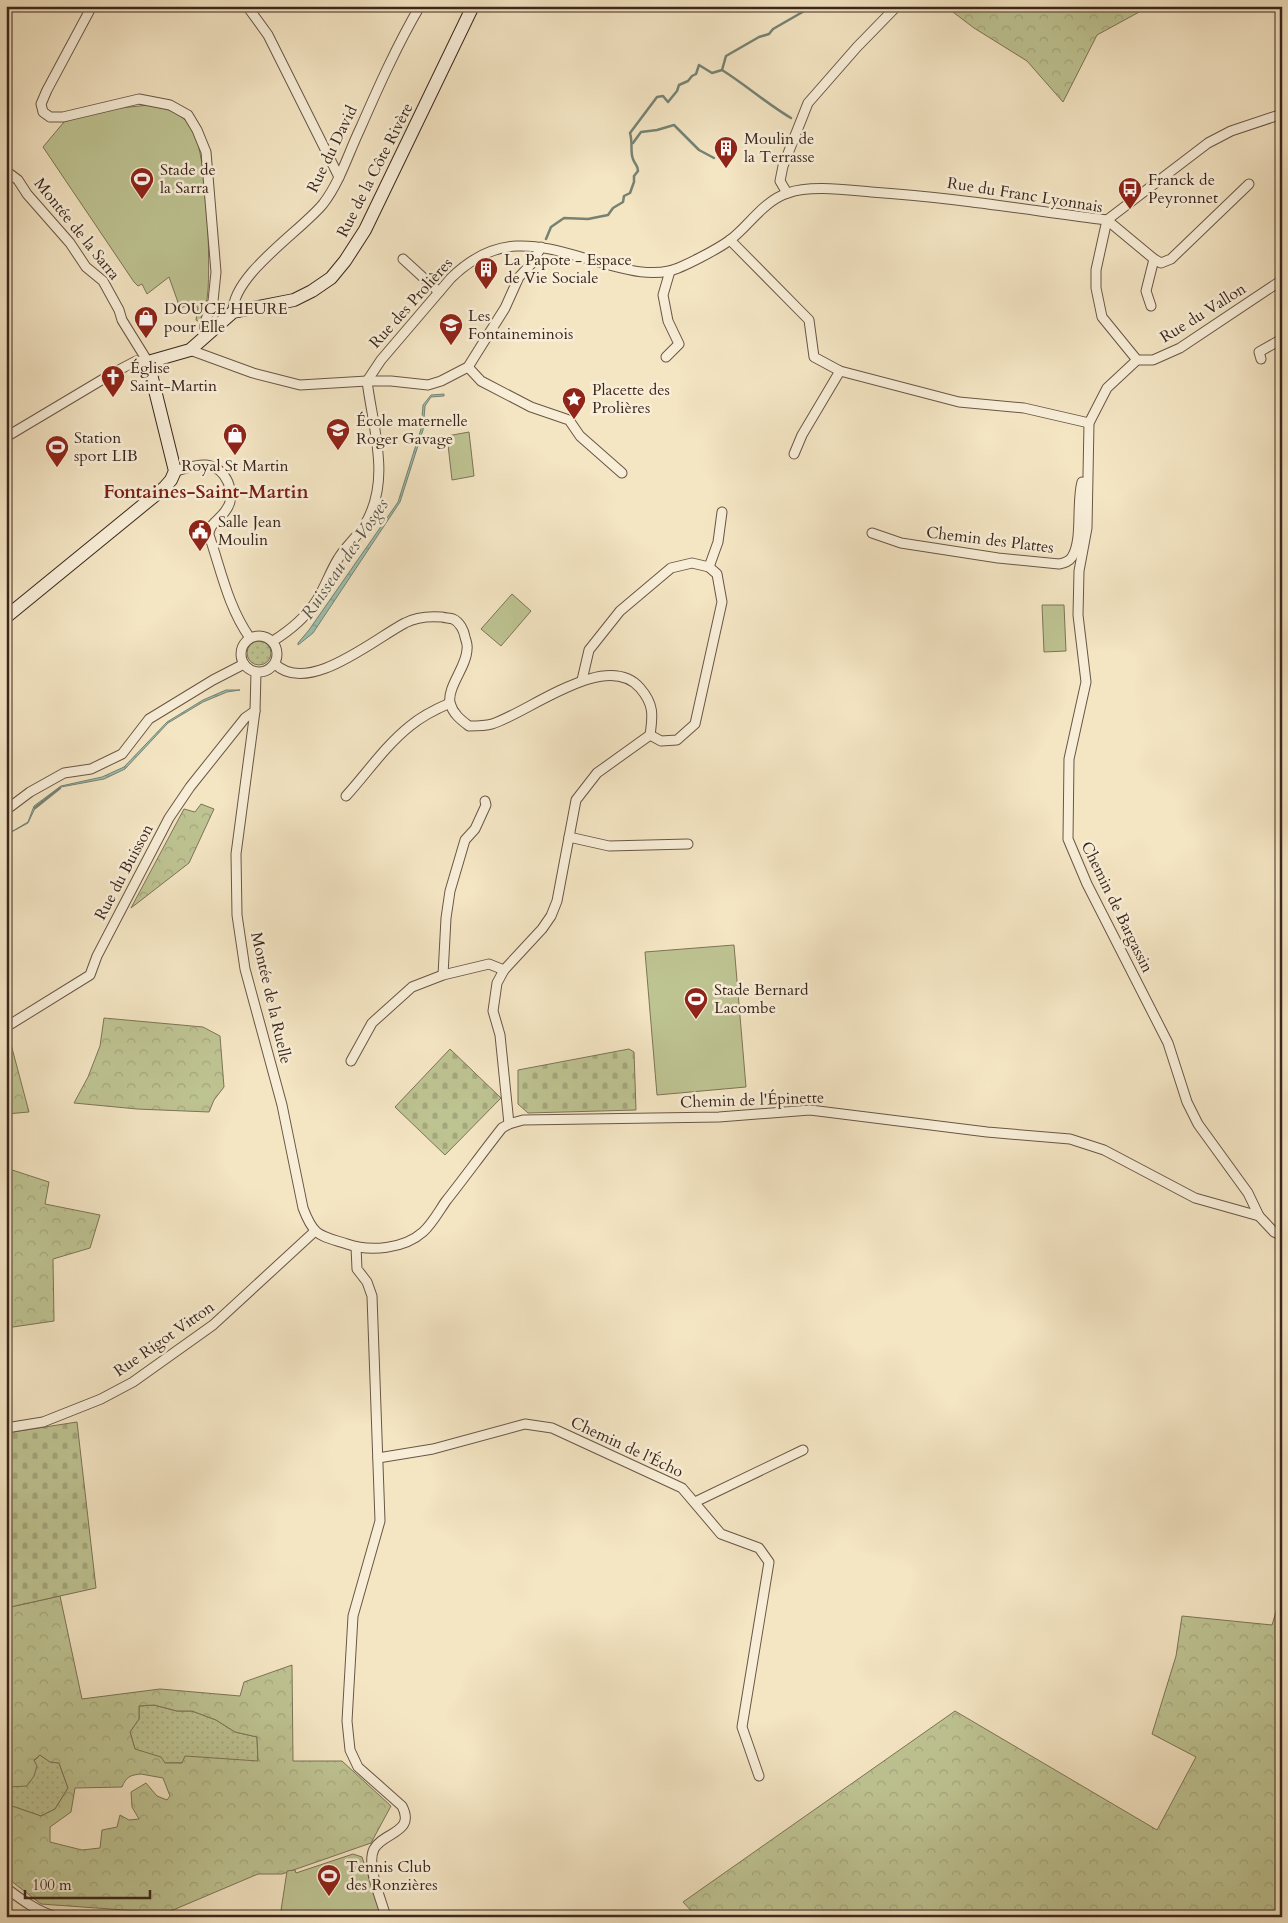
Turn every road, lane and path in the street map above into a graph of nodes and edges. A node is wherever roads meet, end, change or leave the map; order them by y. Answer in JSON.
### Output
{"nodes":[{"id":1,"x":92,"y":6,"type":"edge"},
{"id":2,"x":247,"y":6,"type":"edge"},
{"id":3,"x":420,"y":6,"type":"edge"},
{"id":4,"x":473,"y":6,"type":"edge"},
{"id":5,"x":897,"y":6,"type":"edge"},
{"id":6,"x":1282,"y":114,"type":"edge"},
{"id":7,"x":6,"y":171,"type":"edge"},
{"id":8,"x":339,"y":176,"type":"junction"},
{"id":9,"x":1249,"y":184,"type":"dead end"},
{"id":10,"x":787,"y":193,"type":"junction"},
{"id":11,"x":1107,"y":220,"type":"junction"},
{"id":12,"x":730,"y":240,"type":"junction"},
{"id":13,"x":541,"y":247,"type":"junction"},
{"id":14,"x":402,"y":259,"type":"dead end"},
{"id":15,"x":1154,"y":259,"type":"junction"},
{"id":16,"x":670,"y":271,"type":"junction"},
{"id":17,"x":1282,"y":280,"type":"edge"},
{"id":18,"x":439,"y":292,"type":"junction"},
{"id":19,"x":1151,"y":306,"type":"dead end"},
{"id":20,"x":233,"y":312,"type":"junction"},
{"id":21,"x":204,"y":339,"type":"junction"},
{"id":22,"x":1282,"y":339,"type":"edge"},
{"id":23,"x":190,"y":350,"type":"junction"},
{"id":24,"x":666,"y":356,"type":"dead end"},
{"id":25,"x":1261,"y":359,"type":"dead end"},
{"id":26,"x":1137,"y":360,"type":"junction"},
{"id":27,"x":148,"y":362,"type":"junction"},
{"id":28,"x":468,"y":367,"type":"junction"},
{"id":29,"x":840,"y":371,"type":"junction"},
{"id":30,"x":367,"y":380,"type":"junction"},
{"id":31,"x":1089,"y":423,"type":"junction"},
{"id":32,"x":6,"y":438,"type":"edge"},
{"id":33,"x":794,"y":454,"type":"dead end"},
{"id":34,"x":1087,"y":468,"type":"junction"},
{"id":35,"x":175,"y":471,"type":"junction"},
{"id":36,"x":622,"y":472,"type":"dead end"},
{"id":37,"x":722,"y":512,"type":"dead end"},
{"id":38,"x":872,"y":533,"type":"dead end"},
{"id":39,"x":709,"y":567,"type":"junction"},
{"id":40,"x":6,"y":617,"type":"edge"},
{"id":41,"x":250,"y":638,"type":"junction"},
{"id":42,"x":272,"y":642,"type":"junction"},
{"id":43,"x":244,"y":664,"type":"junction"},
{"id":44,"x":275,"y":664,"type":"junction"},
{"id":45,"x":256,"y":672,"type":"junction"},
{"id":46,"x":582,"y":680,"type":"junction"},
{"id":47,"x":450,"y":703,"type":"junction"},
{"id":48,"x":255,"y":711,"type":"junction"},
{"id":49,"x":650,"y":735,"type":"junction"},
{"id":50,"x":346,"y":796,"type":"dead end"},
{"id":51,"x":485,"y":801,"type":"dead end"},
{"id":52,"x":6,"y":810,"type":"edge"},
{"id":53,"x":569,"y":837,"type":"junction"},
{"id":54,"x":688,"y":844,"type":"dead end"},
{"id":55,"x":504,"y":970,"type":"junction"},
{"id":56,"x":443,"y":975,"type":"junction"},
{"id":57,"x":6,"y":1027,"type":"edge"},
{"id":58,"x":351,"y":1061,"type":"dead end"},
{"id":59,"x":509,"y":1124,"type":"junction"},
{"id":60,"x":1259,"y":1216,"type":"junction"},
{"id":61,"x":314,"y":1232,"type":"junction"},
{"id":62,"x":1282,"y":1235,"type":"edge"},
{"id":63,"x":356,"y":1247,"type":"junction"},
{"id":64,"x":6,"y":1428,"type":"edge"},
{"id":65,"x":803,"y":1450,"type":"dead end"},
{"id":66,"x":378,"y":1458,"type":"junction"},
{"id":67,"x":695,"y":1502,"type":"junction"},
{"id":68,"x":759,"y":1776,"type":"dead end"},
{"id":69,"x":6,"y":1888,"type":"edge"},
{"id":70,"x":46,"y":1916,"type":"edge"},
{"id":71,"x":57,"y":1917,"type":"edge"},
{"id":72,"x":386,"y":1917,"type":"edge"}],
"edges":[{"from":1,"to":21,"type":"street"},
{"from":2,"to":8,"type":"street"},
{"from":3,"to":8,"type":"street","name":"Rue du David"},
{"from":4,"to":20,"type":"street","name":"Rue de la Côte Rivère"},
{"from":5,"to":10,"type":"street"},
{"from":6,"to":11,"type":"street"},
{"from":7,"to":27,"type":"street","name":"Montée de la Sarra"},
{"from":8,"to":20,"type":"street","name":"Rue du David"},
{"from":9,"to":15,"type":"street"},
{"from":10,"to":11,"type":"street","name":"Rue du Franc Lyonnais"},
{"from":10,"to":12,"type":"street","name":"Rue des Prolières"},
{"from":11,"to":15,"type":"street"},
{"from":11,"to":26,"type":"street","name":"Rue du Franc Lyonnais"},
{"from":12,"to":16,"type":"street","name":"Rue des Prolières"},
{"from":12,"to":29,"type":"street"},
{"from":13,"to":16,"type":"street","name":"Rue des Prolières"},
{"from":13,"to":18,"type":"street","name":"Rue des Prolières"},
{"from":13,"to":28,"type":"street"},
{"from":14,"to":18,"type":"street"},
{"from":15,"to":19,"type":"street","name":"Rue du Vallon"},
{"from":16,"to":24,"type":"street"},
{"from":17,"to":26,"type":"street","name":"Rue du Vallon"},
{"from":18,"to":30,"type":"street","name":"Rue des Prolières"},
{"from":20,"to":21,"type":"street","name":"Rue de la Côte Rivère"},
{"from":21,"to":23,"type":"street","name":"Rue de la Côte Rivère"},
{"from":22,"to":25,"type":"street"},
{"from":23,"to":27,"type":"street"},
{"from":23,"to":30,"type":"street"},
{"from":26,"to":31,"type":"street","name":"Chemin de Bargassin"},
{"from":27,"to":32,"type":"street"},
{"from":27,"to":35,"type":"street"},
{"from":28,"to":30,"type":"street"},
{"from":28,"to":36,"type":"street"},
{"from":29,"to":31,"type":"street"},
{"from":29,"to":33,"type":"street"},
{"from":30,"to":42,"type":"street"},
{"from":31,"to":34,"type":"street","name":"Chemin de Bargassin"},
{"from":34,"to":38,"type":"street","name":"Chemin des Plattes"},
{"from":34,"to":60,"type":"street","name":"Chemin de Bargassin"},
{"from":35,"to":40,"type":"street"},
{"from":35,"to":41,"type":"street"},
{"from":37,"to":39,"type":"street"},
{"from":39,"to":46,"type":"street"},
{"from":39,"to":49,"type":"street"},
{"from":41,"to":42,"type":"street"},
{"from":41,"to":43,"type":"street"},
{"from":42,"to":44,"type":"street"},
{"from":43,"to":45,"type":"street"},
{"from":43,"to":52,"type":"street"},
{"from":44,"to":45,"type":"street"},
{"from":44,"to":47,"type":"street"},
{"from":45,"to":48,"type":"street","name":"Montée de la Ruelle"},
{"from":46,"to":47,"type":"street"},
{"from":46,"to":49,"type":"street"},
{"from":47,"to":50,"type":"street"},
{"from":48,"to":57,"type":"street","name":"Rue du Buisson"},
{"from":48,"to":61,"type":"street","name":"Montée de la Ruelle"},
{"from":49,"to":53,"type":"street"},
{"from":51,"to":56,"type":"street"},
{"from":53,"to":54,"type":"street"},
{"from":53,"to":55,"type":"street"},
{"from":55,"to":56,"type":"street"},
{"from":55,"to":59,"type":"street"},
{"from":56,"to":58,"type":"street"},
{"from":59,"to":60,"type":"street","name":"Chemin de l'Épinette"},
{"from":59,"to":63,"type":"street"},
{"from":60,"to":62,"type":"street","name":"Chemin de l'Épinette"},
{"from":61,"to":63,"type":"street"},
{"from":61,"to":64,"type":"street","name":"Rue Rigot Vitton"},
{"from":63,"to":66,"type":"street"},
{"from":65,"to":67,"type":"street"},
{"from":66,"to":67,"type":"street","name":"Chemin de l'Écho"},
{"from":66,"to":72,"type":"street"},
{"from":67,"to":68,"type":"street","name":"Chemin de l'Écho"},
{"from":69,"to":70,"type":"street"},
{"from":70,"to":71,"type":"street"}]}
